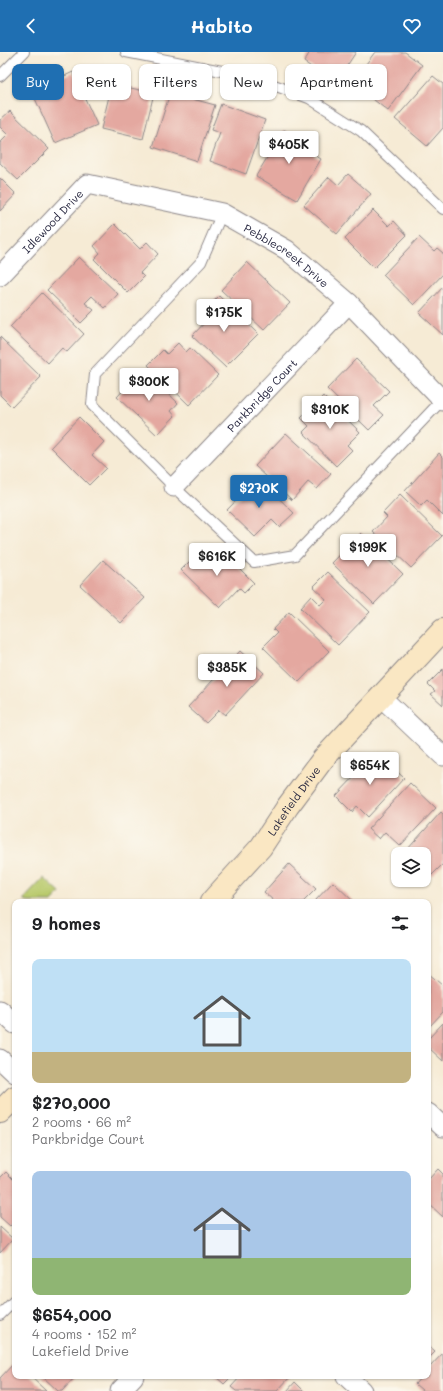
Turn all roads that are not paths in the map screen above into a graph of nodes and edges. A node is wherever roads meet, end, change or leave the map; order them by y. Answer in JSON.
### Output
{"nodes":[{"id":1,"x":24,"y":52,"type":"edge"},
{"id":2,"x":126,"y":52,"type":"edge"},
{"id":3,"x":0,"y":76,"type":"edge"},
{"id":4,"x":88,"y":184,"type":"joint"},
{"id":5,"x":443,"y":209,"type":"edge"},
{"id":6,"x":222,"y":212,"type":"junction"},
{"id":7,"x":0,"y":276,"type":"edge"},
{"id":8,"x":349,"y":303,"type":"junction"},
{"id":9,"x":442,"y":400,"type":"edge"},
{"id":10,"x":174,"y":487,"type":"junction"},
{"id":11,"x":443,"y":630,"type":"edge"},
{"id":12,"x":380,"y":696,"type":"junction"},
{"id":13,"x":443,"y":756,"type":"edge"},
{"id":14,"x":214,"y":899,"type":"edge"},
{"id":15,"x":0,"y":1010,"type":"edge"},
{"id":16,"x":12,"y":1021,"type":"edge"},
{"id":17,"x":0,"y":1059,"type":"edge"},
{"id":18,"x":12,"y":1070,"type":"edge"},
{"id":19,"x":12,"y":1100,"type":"edge"},
{"id":20,"x":0,"y":1112,"type":"edge"},
{"id":21,"x":431,"y":1116,"type":"edge"},
{"id":22,"x":443,"y":1127,"type":"edge"},
{"id":23,"x":12,"y":1303,"type":"edge"},
{"id":24,"x":0,"y":1316,"type":"edge"},
{"id":25,"x":131,"y":1379,"type":"edge"},
{"id":26,"x":349,"y":1379,"type":"edge"},
{"id":27,"x":120,"y":1391,"type":"edge"},
{"id":28,"x":362,"y":1391,"type":"edge"}],
"edges":[{"from":1,"to":3,"type":"lane"},
{"from":2,"to":5,"type":"lane"},
{"from":4,"to":6,"type":"street","name":"Pebblecreek Drive"},
{"from":4,"to":7,"type":"street","name":"Idlewood Drive"},
{"from":6,"to":8,"type":"street","name":"Pebblecreek Drive"},
{"from":6,"to":10,"type":"lane"},
{"from":8,"to":9,"type":"street","name":"Pebblecreek Drive"},
{"from":8,"to":10,"type":"street","name":"Parkbridge Court"},
{"from":9,"to":10,"type":"lane"},
{"from":11,"to":12,"type":"street","name":"Lakefield Drive"},
{"from":12,"to":13,"type":"street"},
{"from":12,"to":14,"type":"street","name":"Lakefield Drive"},
{"from":15,"to":16,"type":"street"},
{"from":17,"to":18,"type":"street"},
{"from":19,"to":20,"type":"street"},
{"from":21,"to":22,"type":"street"},
{"from":23,"to":24,"type":"lane"},
{"from":25,"to":27,"type":"street"},
{"from":26,"to":28,"type":"street"}]}
